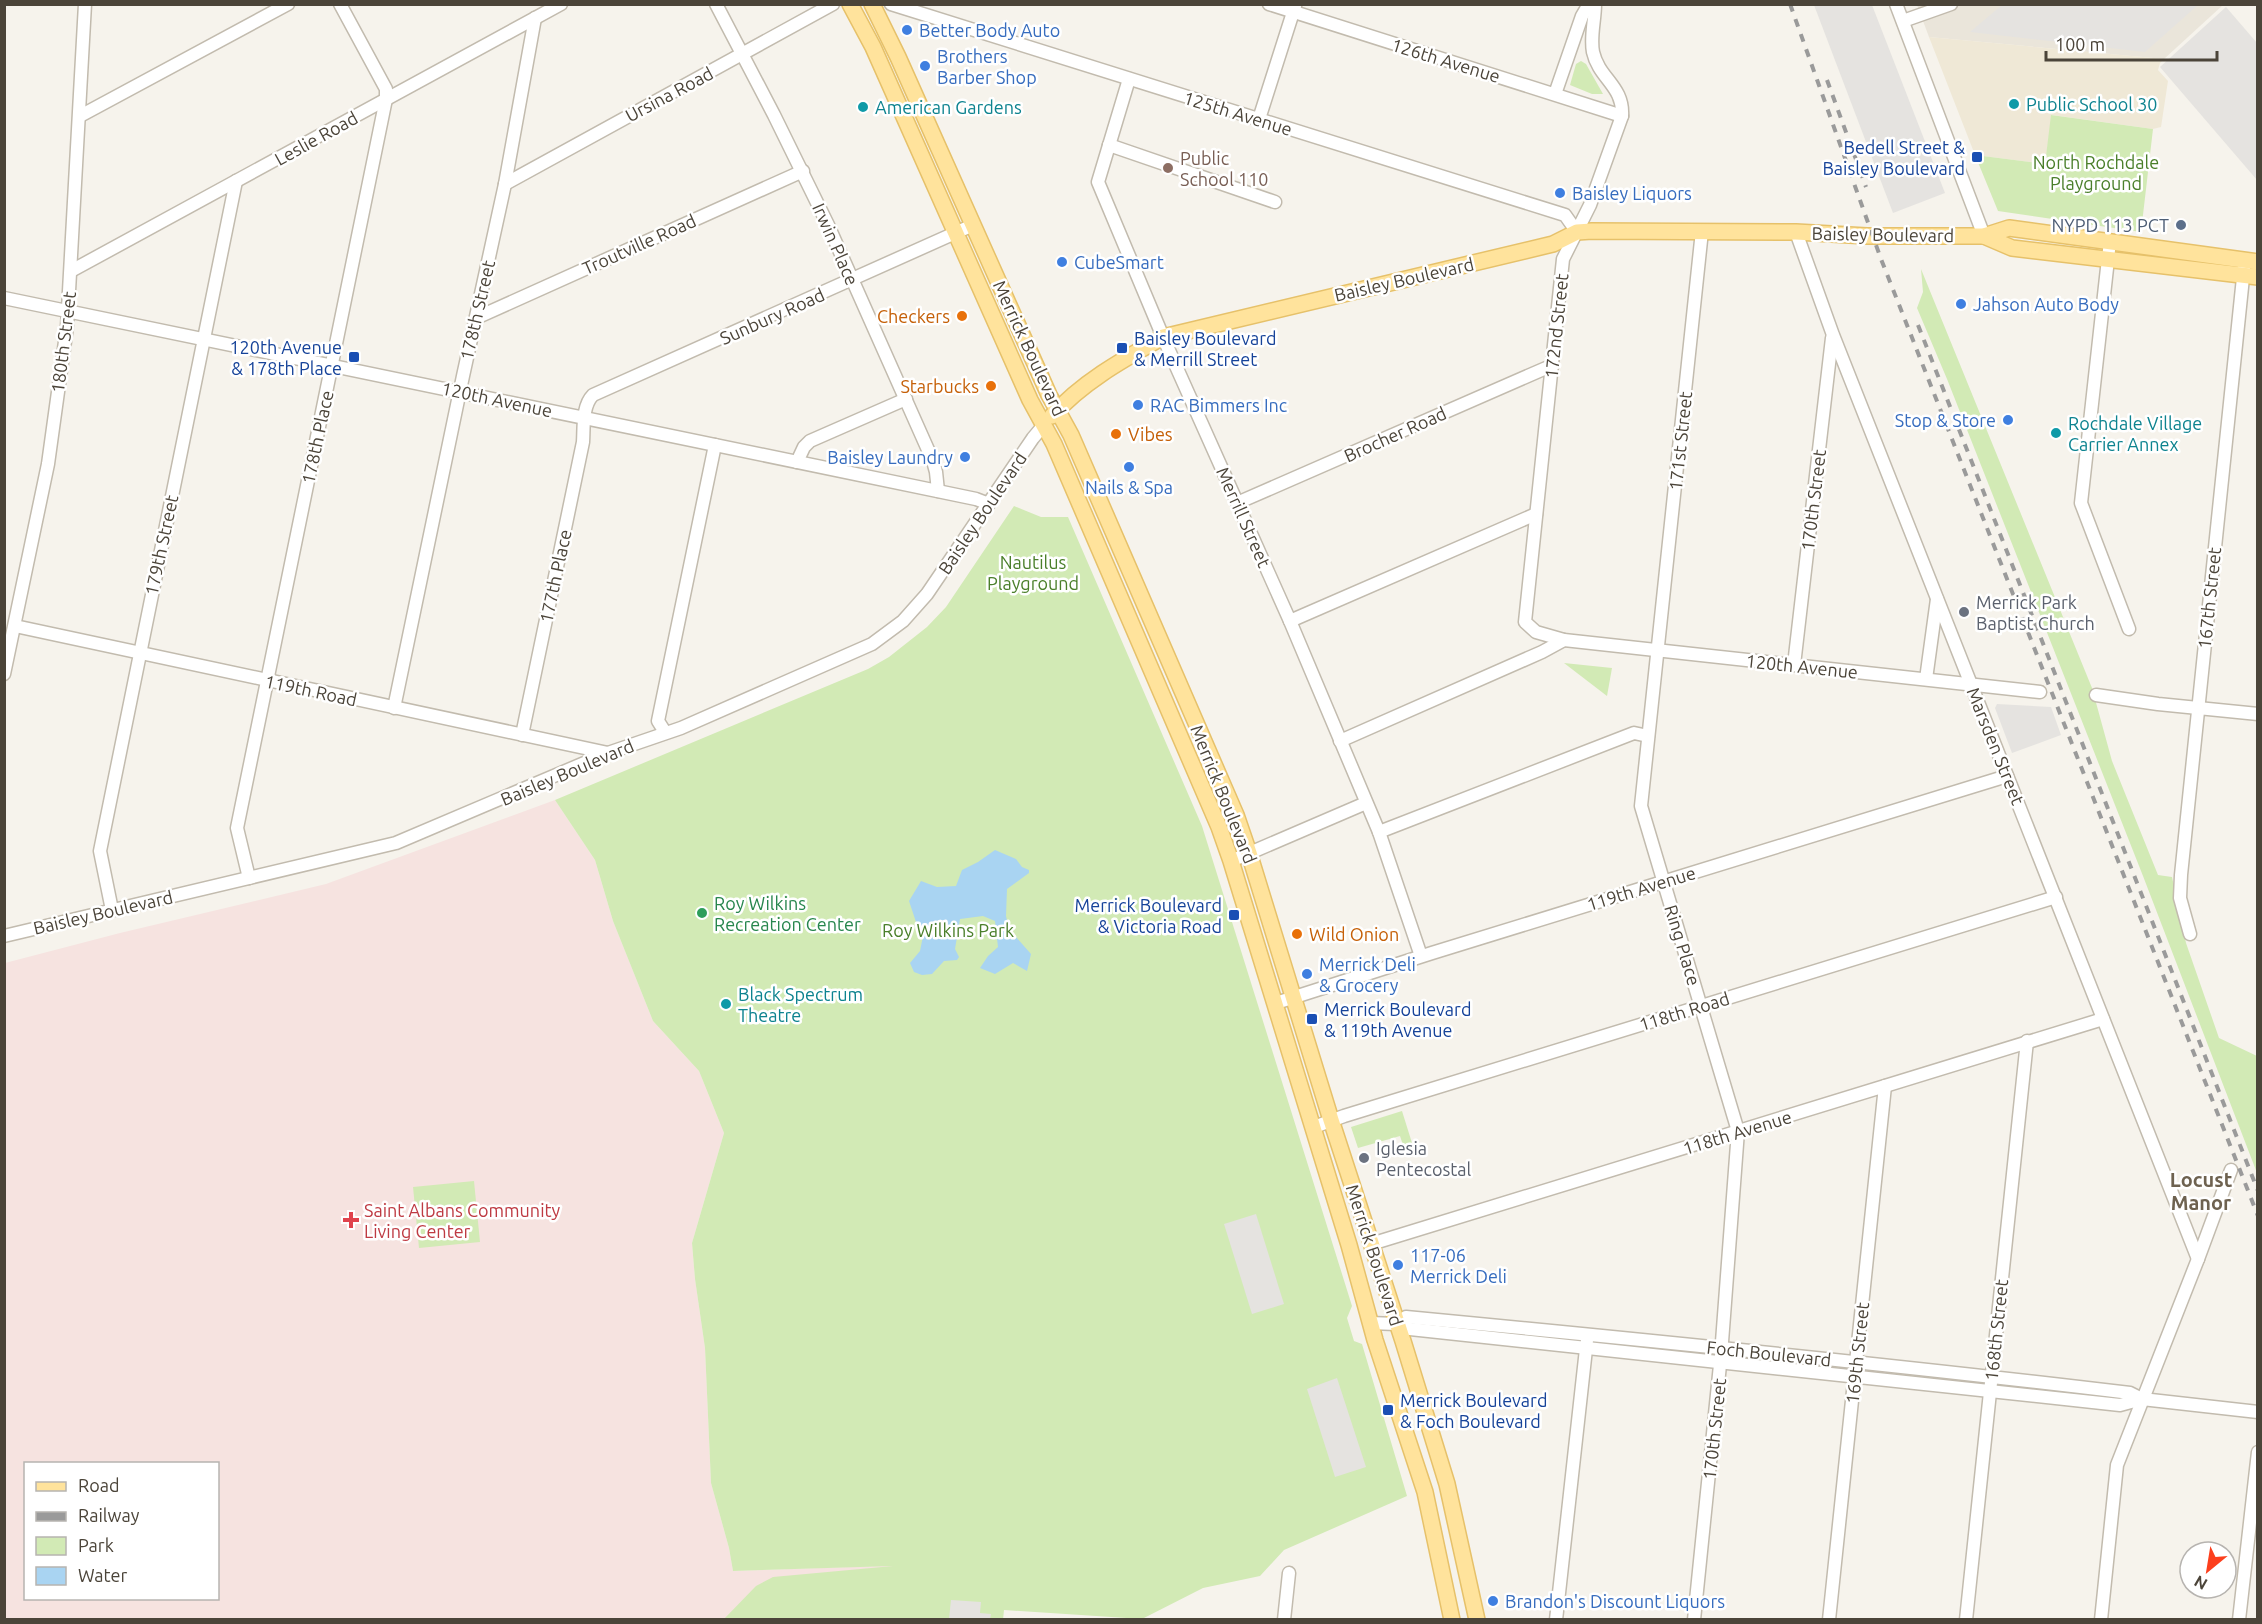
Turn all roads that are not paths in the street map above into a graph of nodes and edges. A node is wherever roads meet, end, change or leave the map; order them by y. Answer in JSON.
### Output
{"nodes":[{"id":1,"x":85,"y":4,"type":"edge"},
{"id":2,"x":288,"y":4,"type":"edge"},
{"id":3,"x":340,"y":4,"type":"edge"},
{"id":4,"x":561,"y":4,"type":"edge"},
{"id":5,"x":716,"y":4,"type":"edge"},
{"id":6,"x":833,"y":4,"type":"edge"},
{"id":7,"x":850,"y":4,"type":"edge"},
{"id":8,"x":872,"y":4,"type":"edge"},
{"id":9,"x":891,"y":4,"type":"edge"},
{"id":10,"x":1269,"y":4,"type":"edge"},
{"id":11,"x":1589,"y":4,"type":"edge"},
{"id":12,"x":1595,"y":4,"type":"edge"},
{"id":13,"x":1896,"y":4,"type":"edge"},
{"id":14,"x":1951,"y":4,"type":"edge"},
{"id":15,"x":1294,"y":8,"type":"edge"},
{"id":16,"x":535,"y":18,"type":"junction"},
{"id":17,"x":1903,"y":21,"type":"junction"},
{"id":18,"x":742,"y":54,"type":"junction"},
{"id":19,"x":1129,"y":79,"type":"junction"},
{"id":20,"x":1555,"y":94,"type":"junction"},
{"id":21,"x":386,"y":99,"type":"junction"},
{"id":22,"x":80,"y":116,"type":"junction"},
{"id":23,"x":1622,"y":116,"type":"junction"},
{"id":24,"x":1259,"y":119,"type":"junction"},
{"id":25,"x":1109,"y":145,"type":"junction"},
{"id":26,"x":803,"y":171,"type":"junction"},
{"id":27,"x":236,"y":181,"type":"junction"},
{"id":28,"x":505,"y":184,"type":"junction"},
{"id":29,"x":1275,"y":202,"type":"dead end"},
{"id":30,"x":973,"y":225,"type":"junction"},
{"id":31,"x":1702,"y":231,"type":"junction"},
{"id":32,"x":1576,"y":232,"type":"junction"},
{"id":33,"x":1796,"y":232,"type":"junction"},
{"id":34,"x":956,"y":233,"type":"junction"},
{"id":35,"x":1984,"y":236,"type":"junction"},
{"id":36,"x":2110,"y":241,"type":"junction"},
{"id":37,"x":2108,"y":259,"type":"junction"},
{"id":38,"x":2251,"y":269,"type":"edge"},
{"id":39,"x":71,"y":271,"type":"junction"},
{"id":40,"x":853,"y":280,"type":"junction"},
{"id":41,"x":4,"y":298,"type":"edge"},
{"id":42,"x":68,"y":311,"type":"junction"},
{"id":43,"x":476,"y":318,"type":"junction"},
{"id":44,"x":1833,"y":335,"type":"junction"},
{"id":45,"x":1163,"y":337,"type":"junction"},
{"id":46,"x":204,"y":338,"type":"junction"},
{"id":47,"x":332,"y":365,"type":"junction"},
{"id":48,"x":1552,"y":365,"type":"junction"},
{"id":49,"x":459,"y":392,"type":"junction"},
{"id":50,"x":906,"y":399,"type":"junction"},
{"id":51,"x":1058,"y":410,"type":"junction"},
{"id":52,"x":584,"y":418,"type":"junction"},
{"id":53,"x":1044,"y":425,"type":"junction"},
{"id":54,"x":715,"y":445,"type":"junction"},
{"id":55,"x":797,"y":462,"type":"junction"},
{"id":56,"x":938,"y":491,"type":"junction"},
{"id":57,"x":1237,"y":503,"type":"junction"},
{"id":58,"x":989,"y":504,"type":"junction"},
{"id":59,"x":1536,"y":514,"type":"junction"},
{"id":60,"x":1937,"y":598,"type":"junction"},
{"id":61,"x":1290,"y":621,"type":"junction"},
{"id":62,"x":15,"y":626,"type":"junction"},
{"id":63,"x":2129,"y":629,"type":"dead end"},
{"id":64,"x":1564,"y":640,"type":"junction"},
{"id":65,"x":1658,"y":650,"type":"junction"},
{"id":66,"x":139,"y":652,"type":"junction"},
{"id":67,"x":1794,"y":665,"type":"junction"},
{"id":68,"x":4,"y":674,"type":"edge"},
{"id":69,"x":1926,"y":679,"type":"junction"},
{"id":70,"x":267,"y":680,"type":"junction"},
{"id":71,"x":1972,"y":684,"type":"junction"},
{"id":72,"x":2040,"y":692,"type":"dead end"},
{"id":73,"x":2096,"y":695,"type":"dead end"},
{"id":74,"x":394,"y":708,"type":"junction"},
{"id":75,"x":2198,"y":708,"type":"junction"},
{"id":76,"x":2258,"y":714,"type":"edge"},
{"id":77,"x":666,"y":732,"type":"junction"},
{"id":78,"x":522,"y":735,"type":"junction"},
{"id":79,"x":1648,"y":736,"type":"junction"},
{"id":80,"x":1340,"y":741,"type":"junction"},
{"id":81,"x":608,"y":753,"type":"junction"},
{"id":82,"x":2007,"y":776,"type":"junction"},
{"id":83,"x":1366,"y":803,"type":"junction"},
{"id":84,"x":1379,"y":832,"type":"junction"},
{"id":85,"x":1250,"y":853,"type":"junction"},
{"id":86,"x":1231,"y":861,"type":"junction"},
{"id":87,"x":249,"y":878,"type":"junction"},
{"id":88,"x":1663,"y":882,"type":"junction"},
{"id":89,"x":2056,"y":897,"type":"junction"},
{"id":90,"x":112,"y":910,"type":"junction"},
{"id":91,"x":2190,"y":934,"type":"dead end"},
{"id":92,"x":4,"y":936,"type":"edge"},
{"id":93,"x":1421,"y":956,"type":"junction"},
{"id":94,"x":1294,"y":996,"type":"junction"},
{"id":95,"x":1276,"y":1003,"type":"junction"},
{"id":96,"x":1702,"y":1006,"type":"junction"},
{"id":97,"x":2103,"y":1019,"type":"junction"},
{"id":98,"x":2027,"y":1041,"type":"junction"},
{"id":99,"x":1885,"y":1086,"type":"junction"},
{"id":100,"x":1331,"y":1120,"type":"junction"},
{"id":101,"x":1314,"y":1127,"type":"junction"},
{"id":102,"x":1738,"y":1131,"type":"junction"},
{"id":103,"x":2231,"y":1170,"type":"dead end"},
{"id":104,"x":1371,"y":1244,"type":"junction"},
{"id":105,"x":2198,"y":1260,"type":"junction"},
{"id":106,"x":1370,"y":1323,"type":"junction"},
{"id":107,"x":1396,"y":1324,"type":"junction"},
{"id":108,"x":1587,"y":1334,"type":"junction"},
{"id":109,"x":1586,"y":1348,"type":"junction"},
{"id":110,"x":1721,"y":1349,"type":"junction"},
{"id":111,"x":1856,"y":1362,"type":"junction"},
{"id":112,"x":1720,"y":1363,"type":"junction"},
{"id":113,"x":1855,"y":1376,"type":"junction"},
{"id":114,"x":1991,"y":1376,"type":"junction"},
{"id":115,"x":1990,"y":1391,"type":"junction"},
{"id":116,"x":2142,"y":1399,"type":"junction"},
{"id":117,"x":2258,"y":1412,"type":"edge"},
{"id":118,"x":2258,"y":1452,"type":"edge"},
{"id":119,"x":2257,"y":1473,"type":"edge"},
{"id":120,"x":1289,"y":1573,"type":"dead end"},
{"id":121,"x":1284,"y":1620,"type":"edge"},
{"id":122,"x":1452,"y":1620,"type":"edge"},
{"id":123,"x":1477,"y":1620,"type":"edge"},
{"id":124,"x":1556,"y":1620,"type":"edge"},
{"id":125,"x":1694,"y":1620,"type":"edge"},
{"id":126,"x":1829,"y":1620,"type":"edge"},
{"id":127,"x":1966,"y":1620,"type":"edge"},
{"id":128,"x":2102,"y":1620,"type":"edge"},
{"id":129,"x":2239,"y":1620,"type":"edge"}],
"edges":[{"from":1,"to":22,"type":"street","name":"180th Street"},
{"from":2,"to":22,"type":"street"},
{"from":3,"to":21,"type":"street","name":"178th Place"},
{"from":4,"to":16,"type":"street","name":"Leslie Road"},
{"from":5,"to":18,"type":"street","name":"Irwin Place"},
{"from":6,"to":18,"type":"street","name":"Ursina Road"},
{"from":7,"to":34,"type":"main road","name":"Merrick Boulevard"},
{"from":8,"to":30,"type":"main road","name":"Merrick Boulevard"},
{"from":9,"to":19,"type":"street","name":"125th Avenue"},
{"from":10,"to":15,"type":"street","name":"126th Avenue"},
{"from":11,"to":20,"type":"street"},
{"from":12,"to":23,"type":"street"},
{"from":13,"to":17,"type":"street"},
{"from":14,"to":17,"type":"street"},
{"from":15,"to":20,"type":"street","name":"126th Avenue"},
{"from":15,"to":24,"type":"street"},
{"from":16,"to":21,"type":"street","name":"Leslie Road"},
{"from":16,"to":28,"type":"street","name":"178th Street"},
{"from":17,"to":35,"type":"street"},
{"from":18,"to":26,"type":"street","name":"Irwin Place"},
{"from":18,"to":28,"type":"street","name":"Ursina Road"},
{"from":19,"to":24,"type":"street","name":"125th Avenue"},
{"from":19,"to":25,"type":"street","name":"Merrill Street"},
{"from":20,"to":23,"type":"street","name":"126th Avenue"},
{"from":21,"to":27,"type":"street","name":"Leslie Road"},
{"from":21,"to":47,"type":"street","name":"178th Place"},
{"from":22,"to":39,"type":"street","name":"180th Street"},
{"from":23,"to":32,"type":"street","name":"172nd Street"},
{"from":24,"to":32,"type":"street","name":"125th Avenue"},
{"from":25,"to":29,"type":"street"},
{"from":25,"to":45,"type":"street","name":"Merrill Street"},
{"from":26,"to":40,"type":"street","name":"Irwin Place"},
{"from":26,"to":43,"type":"street","name":"Troutville Road"},
{"from":27,"to":39,"type":"street","name":"Leslie Road"},
{"from":27,"to":46,"type":"street","name":"179th Street"},
{"from":28,"to":43,"type":"street","name":"178th Street"},
{"from":30,"to":34,"type":"street","name":"Sunbury Road"},
{"from":30,"to":51,"type":"main road","name":"Merrick Boulevard"},
{"from":31,"to":32,"type":"main road","name":"Baisley Boulevard"},
{"from":31,"to":33,"type":"main road","name":"Baisley Boulevard"},
{"from":31,"to":65,"type":"street","name":"171st Street"},
{"from":32,"to":45,"type":"main road","name":"Baisley Boulevard"},
{"from":32,"to":48,"type":"street","name":"172nd Street"},
{"from":33,"to":35,"type":"main road","name":"Baisley Boulevard"},
{"from":33,"to":44,"type":"street","name":"Marsden Street"},
{"from":34,"to":40,"type":"street","name":"Sunbury Road"},
{"from":34,"to":53,"type":"main road","name":"Merrick Boulevard"},
{"from":35,"to":36,"type":"main road","name":"Baisley Boulevard"},
{"from":35,"to":37,"type":"main road","name":"Baisley Boulevard"},
{"from":36,"to":37,"type":"street"},
{"from":36,"to":38,"type":"main road","name":"Baisley Boulevard"},
{"from":37,"to":38,"type":"main road","name":"Baisley Boulevard"},
{"from":37,"to":63,"type":"street"},
{"from":38,"to":75,"type":"street","name":"167th Street"},
{"from":39,"to":42,"type":"street","name":"180th Street"},
{"from":40,"to":50,"type":"street","name":"Irwin Place"},
{"from":40,"to":52,"type":"street","name":"Sunbury Road"},
{"from":41,"to":42,"type":"street","name":"120th Avenue"},
{"from":42,"to":46,"type":"street","name":"120th Avenue"},
{"from":42,"to":62,"type":"street","name":"180th Street"},
{"from":43,"to":49,"type":"street","name":"178th Street"},
{"from":44,"to":60,"type":"street","name":"Marsden Street"},
{"from":44,"to":67,"type":"street","name":"170th Street"},
{"from":45,"to":51,"type":"main road","name":"Baisley Boulevard"},
{"from":45,"to":57,"type":"street","name":"Merrill Street"},
{"from":46,"to":47,"type":"street","name":"120th Avenue"},
{"from":46,"to":66,"type":"street","name":"179th Street"},
{"from":47,"to":49,"type":"street","name":"120th Avenue"},
{"from":47,"to":70,"type":"street","name":"178th Place"},
{"from":48,"to":57,"type":"street","name":"Brocher Road"},
{"from":48,"to":59,"type":"street","name":"172nd Street"},
{"from":49,"to":52,"type":"street","name":"120th Avenue"},
{"from":49,"to":74,"type":"street","name":"178th Street"},
{"from":50,"to":55,"type":"street"},
{"from":50,"to":56,"type":"street","name":"Irwin Place"},
{"from":51,"to":53,"type":"main road","name":"Baisley Boulevard"},
{"from":51,"to":85,"type":"main road","name":"Merrick Boulevard"},
{"from":52,"to":54,"type":"street","name":"120th Avenue"},
{"from":52,"to":78,"type":"street","name":"177th Place"},
{"from":53,"to":58,"type":"street","name":"Baisley Boulevard"},
{"from":53,"to":86,"type":"main road","name":"Merrick Boulevard"},
{"from":54,"to":55,"type":"street","name":"120th Avenue"},
{"from":54,"to":77,"type":"street"},
{"from":55,"to":56,"type":"street","name":"120th Avenue"},
{"from":56,"to":58,"type":"street","name":"120th Avenue"},
{"from":57,"to":61,"type":"street","name":"Merrill Street"},
{"from":58,"to":77,"type":"street","name":"Baisley Boulevard"},
{"from":59,"to":61,"type":"street"},
{"from":59,"to":64,"type":"street","name":"172nd Street"},
{"from":60,"to":69,"type":"street"},
{"from":60,"to":71,"type":"street","name":"Marsden Street"},
{"from":61,"to":80,"type":"street","name":"Merrill Street"},
{"from":62,"to":66,"type":"street","name":"119th Road"},
{"from":62,"to":68,"type":"street","name":"180th Street"},
{"from":64,"to":65,"type":"street","name":"120th Avenue"},
{"from":64,"to":80,"type":"street"},
{"from":65,"to":67,"type":"street","name":"120th Avenue"},
{"from":65,"to":79,"type":"street","name":"Ring Place"},
{"from":66,"to":70,"type":"street","name":"119th Road"},
{"from":66,"to":90,"type":"street","name":"179th Street"},
{"from":67,"to":69,"type":"street","name":"120th Avenue"},
{"from":69,"to":71,"type":"street","name":"120th Avenue"},
{"from":70,"to":74,"type":"street","name":"119th Road"},
{"from":70,"to":87,"type":"street","name":"178th Place"},
{"from":71,"to":72,"type":"street","name":"120th Avenue"},
{"from":71,"to":82,"type":"street","name":"Marsden Street"},
{"from":73,"to":75,"type":"street"},
{"from":74,"to":78,"type":"street","name":"119th Road"},
{"from":75,"to":76,"type":"street"},
{"from":75,"to":91,"type":"street","name":"167th Street"},
{"from":77,"to":81,"type":"street","name":"Baisley Boulevard"},
{"from":78,"to":81,"type":"street","name":"119th Road"},
{"from":79,"to":84,"type":"street"},
{"from":79,"to":88,"type":"street","name":"Ring Place"},
{"from":80,"to":83,"type":"street","name":"Merrill Street"},
{"from":81,"to":87,"type":"street","name":"Baisley Boulevard"},
{"from":82,"to":88,"type":"street","name":"119th Avenue"},
{"from":82,"to":89,"type":"street","name":"Marsden Street"},
{"from":83,"to":84,"type":"street","name":"Merrill Street"},
{"from":83,"to":85,"type":"street"},
{"from":84,"to":93,"type":"street","name":"Merrill Street"},
{"from":85,"to":86,"type":"street"},
{"from":85,"to":94,"type":"main road","name":"Merrick Boulevard"},
{"from":86,"to":95,"type":"main road","name":"Merrick Boulevard"},
{"from":87,"to":90,"type":"street","name":"Baisley Boulevard"},
{"from":88,"to":93,"type":"street","name":"119th Avenue"},
{"from":88,"to":96,"type":"street","name":"Ring Place"},
{"from":89,"to":96,"type":"street","name":"118th Road"},
{"from":89,"to":97,"type":"street","name":"Marsden Street"},
{"from":90,"to":92,"type":"street","name":"Baisley Boulevard"},
{"from":93,"to":94,"type":"street","name":"119th Avenue"},
{"from":94,"to":95,"type":"street","name":"119th Avenue"},
{"from":94,"to":100,"type":"main road","name":"Merrick Boulevard"},
{"from":95,"to":101,"type":"main road","name":"Merrick Boulevard"},
{"from":96,"to":100,"type":"street","name":"118th Road"},
{"from":96,"to":102,"type":"street","name":"Ring Place"},
{"from":97,"to":98,"type":"street","name":"118th Avenue"},
{"from":97,"to":105,"type":"street","name":"Marsden Street"},
{"from":98,"to":99,"type":"street","name":"118th Avenue"},
{"from":98,"to":114,"type":"street","name":"168th Street"},
{"from":99,"to":102,"type":"street","name":"118th Avenue"},
{"from":99,"to":111,"type":"street","name":"169th Street"},
{"from":100,"to":101,"type":"street","name":"118th Road"},
{"from":100,"to":104,"type":"main road","name":"Merrick Boulevard"},
{"from":101,"to":106,"type":"main road","name":"Merrick Boulevard"},
{"from":102,"to":104,"type":"street","name":"118th Avenue"},
{"from":102,"to":110,"type":"street","name":"170th Street"},
{"from":103,"to":105,"type":"street"},
{"from":104,"to":107,"type":"main road","name":"Merrick Boulevard"},
{"from":105,"to":116,"type":"street"},
{"from":106,"to":107,"type":"street","name":"Foch Boulevard"},
{"from":106,"to":122,"type":"main road","name":"Merrick Boulevard"},
{"from":107,"to":108,"type":"street","name":"Foch Boulevard"},
{"from":107,"to":109,"type":"street","name":"Foch Boulevard"},
{"from":107,"to":123,"type":"main road","name":"Merrick Boulevard"},
{"from":108,"to":109,"type":"street"},
{"from":108,"to":110,"type":"street","name":"Foch Boulevard"},
{"from":109,"to":112,"type":"street","name":"Foch Boulevard"},
{"from":109,"to":124,"type":"street"},
{"from":110,"to":111,"type":"street","name":"Foch Boulevard"},
{"from":110,"to":112,"type":"street","name":"170th Street"},
{"from":111,"to":113,"type":"street","name":"169th Street"},
{"from":111,"to":114,"type":"street","name":"Foch Boulevard"},
{"from":112,"to":113,"type":"street","name":"Foch Boulevard"},
{"from":112,"to":125,"type":"street","name":"170th Street"},
{"from":113,"to":115,"type":"street","name":"Foch Boulevard"},
{"from":113,"to":126,"type":"street","name":"169th Street"},
{"from":114,"to":115,"type":"street","name":"168th Street"},
{"from":114,"to":116,"type":"street","name":"Foch Boulevard"},
{"from":115,"to":116,"type":"street","name":"Foch Boulevard"},
{"from":115,"to":127,"type":"street","name":"168th Street"},
{"from":116,"to":117,"type":"street","name":"Foch Boulevard"},
{"from":116,"to":128,"type":"street"},
{"from":118,"to":119,"type":"street"},
{"from":119,"to":129,"type":"street"},
{"from":120,"to":121,"type":"street"}]}
